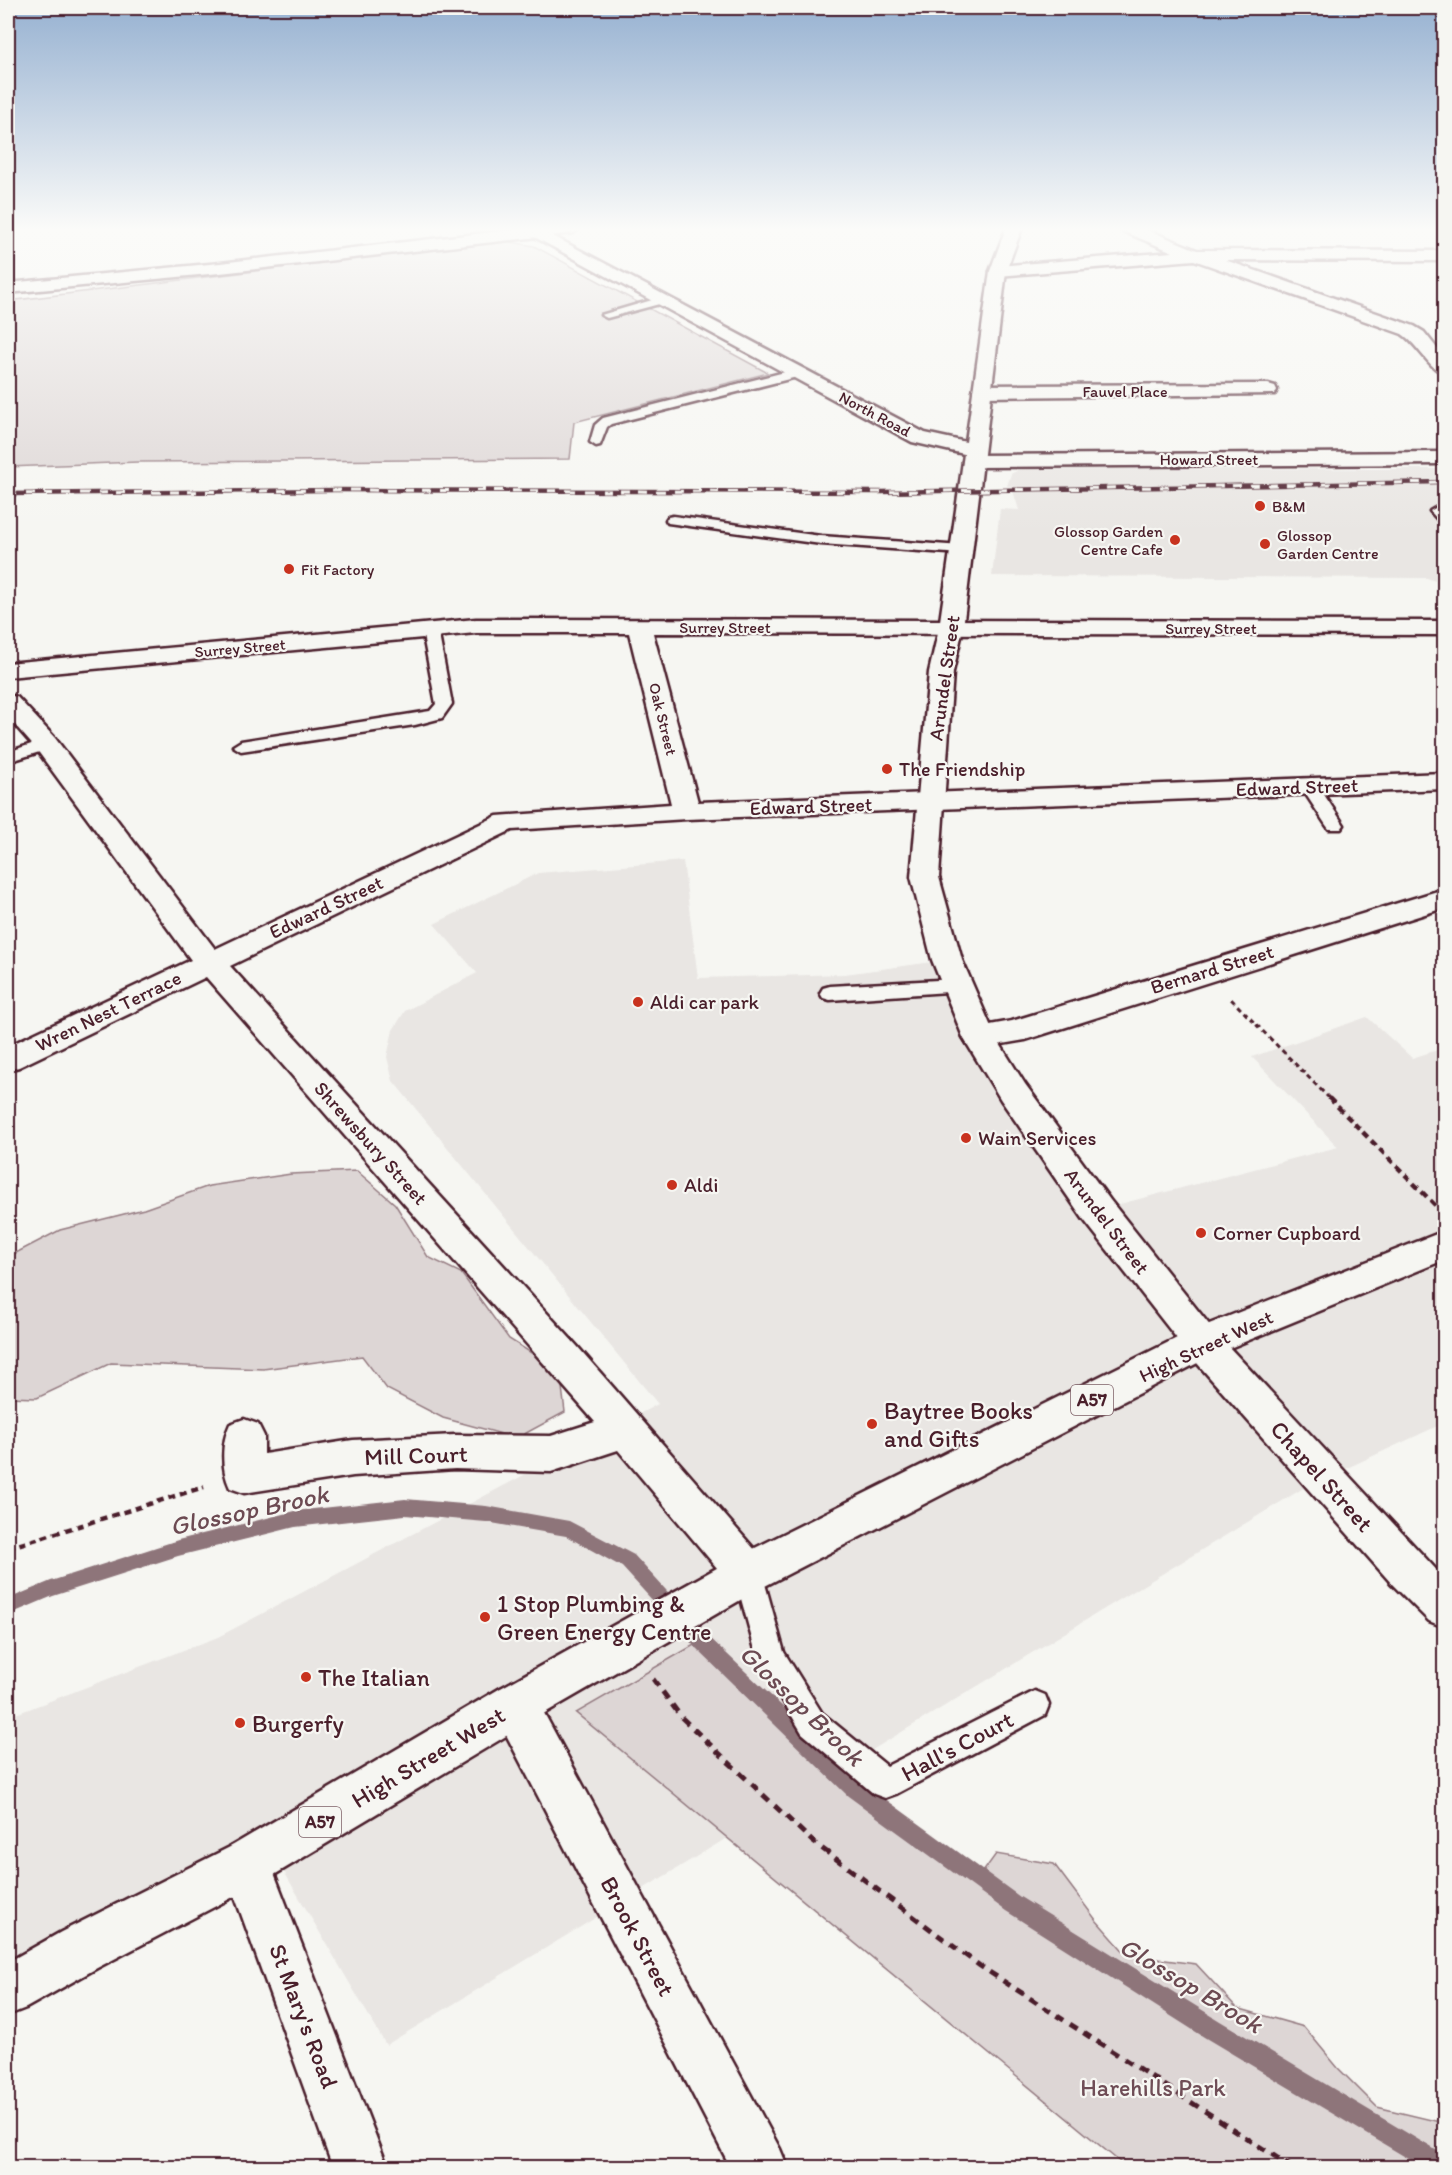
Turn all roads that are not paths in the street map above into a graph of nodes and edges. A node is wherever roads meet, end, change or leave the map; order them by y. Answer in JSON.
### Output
{"nodes":[{"id":1,"x":713,"y":330,"type":"edge"},
{"id":2,"x":990,"y":330,"type":"edge"},
{"id":3,"x":1407,"y":330,"type":"edge"},
{"id":4,"x":1444,"y":368,"type":"edge"},
{"id":5,"x":796,"y":373,"type":"junction"},
{"id":6,"x":1268,"y":390,"type":"dead end"},
{"id":7,"x":982,"y":391,"type":"junction"},
{"id":8,"x":596,"y":442,"type":"dead end"},
{"id":9,"x":1444,"y":458,"type":"edge"},
{"id":10,"x":973,"y":461,"type":"junction"},
{"id":11,"x":673,"y":520,"type":"dead end"},
{"id":12,"x":962,"y":550,"type":"junction"},
{"id":13,"x":639,"y":627,"type":"junction"},
{"id":14,"x":951,"y":628,"type":"junction"},
{"id":15,"x":1444,"y":628,"type":"edge"},
{"id":16,"x":430,"y":630,"type":"junction"},
{"id":17,"x":8,"y":670,"type":"edge"},
{"id":18,"x":8,"y":702,"type":"edge"},
{"id":19,"x":46,"y":744,"type":"junction"},
{"id":20,"x":240,"y":746,"type":"dead end"},
{"id":21,"x":8,"y":757,"type":"edge"},
{"id":22,"x":1444,"y":781,"type":"edge"},
{"id":23,"x":1310,"y":787,"type":"junction"},
{"id":24,"x":930,"y":801,"type":"junction"},
{"id":25,"x":687,"y":811,"type":"junction"},
{"id":26,"x":1335,"y":825,"type":"dead end"},
{"id":27,"x":1444,"y":898,"type":"edge"},
{"id":28,"x":209,"y":963,"type":"junction"},
{"id":29,"x":956,"y":986,"type":"junction"},
{"id":30,"x":830,"y":993,"type":"dead end"},
{"id":31,"x":979,"y":1037,"type":"junction"},
{"id":32,"x":8,"y":1059,"type":"edge"},
{"id":33,"x":1444,"y":1245,"type":"edge"},
{"id":34,"x":1202,"y":1343,"type":"junction"},
{"id":35,"x":625,"y":1430,"type":"junction"},
{"id":36,"x":244,"y":1436,"type":"dead end"},
{"id":37,"x":748,"y":1574,"type":"junction"},
{"id":38,"x":1444,"y":1607,"type":"edge"},
{"id":39,"x":515,"y":1705,"type":"junction"},
{"id":40,"x":1035,"y":1705,"type":"dead end"},
{"id":41,"x":246,"y":1864,"type":"junction"},
{"id":42,"x":8,"y":1990,"type":"edge"},
{"id":43,"x":361,"y":2168,"type":"edge"},
{"id":44,"x":761,"y":2168,"type":"edge"}],
"edges":[{"from":1,"to":5,"type":"street","name":"North Road"},
{"from":2,"to":7,"type":"street","name":"Arundel Street"},
{"from":3,"to":4,"type":"street"},
{"from":5,"to":8,"type":"lane"},
{"from":5,"to":10,"type":"street","name":"North Road"},
{"from":6,"to":7,"type":"street","name":"Fauvel Place"},
{"from":7,"to":10,"type":"street","name":"Arundel Street"},
{"from":9,"to":10,"type":"street","name":"Howard Street"},
{"from":10,"to":12,"type":"street","name":"Arundel Street"},
{"from":11,"to":12,"type":"lane"},
{"from":12,"to":14,"type":"street","name":"Arundel Street"},
{"from":13,"to":14,"type":"street","name":"Surrey Street"},
{"from":13,"to":16,"type":"street","name":"Surrey Street"},
{"from":13,"to":25,"type":"street","name":"Oak Street"},
{"from":14,"to":15,"type":"street","name":"Surrey Street"},
{"from":14,"to":24,"type":"street","name":"Arundel Street"},
{"from":16,"to":17,"type":"street","name":"Surrey Street"},
{"from":16,"to":20,"type":"lane"},
{"from":18,"to":19,"type":"street","name":"Shrewsbury Street"},
{"from":19,"to":21,"type":"lane"},
{"from":19,"to":28,"type":"street","name":"Shrewsbury Street"},
{"from":22,"to":23,"type":"street","name":"Edward Street"},
{"from":23,"to":24,"type":"street","name":"Edward Street"},
{"from":23,"to":26,"type":"lane"},
{"from":24,"to":25,"type":"street","name":"Edward Street"},
{"from":24,"to":29,"type":"street","name":"Arundel Street"},
{"from":25,"to":28,"type":"street","name":"Edward Street"},
{"from":27,"to":31,"type":"street","name":"Bernard Street"},
{"from":28,"to":32,"type":"street","name":"Wren Nest Terrace"},
{"from":28,"to":35,"type":"street","name":"Shrewsbury Street"},
{"from":29,"to":30,"type":"lane"},
{"from":29,"to":31,"type":"street","name":"Arundel Street"},
{"from":31,"to":34,"type":"street","name":"Arundel Street"},
{"from":33,"to":34,"type":"street","name":"High Street West","number":"A57"},
{"from":34,"to":37,"type":"street","name":"High Street West","number":"A57"},
{"from":34,"to":38,"type":"street","name":"Chapel Street"},
{"from":35,"to":36,"type":"street","name":"Mill Court"},
{"from":35,"to":37,"type":"street","name":"Shrewsbury Street"},
{"from":37,"to":39,"type":"street","name":"High Street West","number":"A57"},
{"from":37,"to":40,"type":"lane","name":"Hall's Court"},
{"from":39,"to":41,"type":"street","name":"High Street West","number":"A57"},
{"from":39,"to":44,"type":"street","name":"Brook Street"},
{"from":41,"to":42,"type":"street","name":"High Street West","number":"A57"},
{"from":41,"to":43,"type":"street","name":"St Mary's Road"}]}
